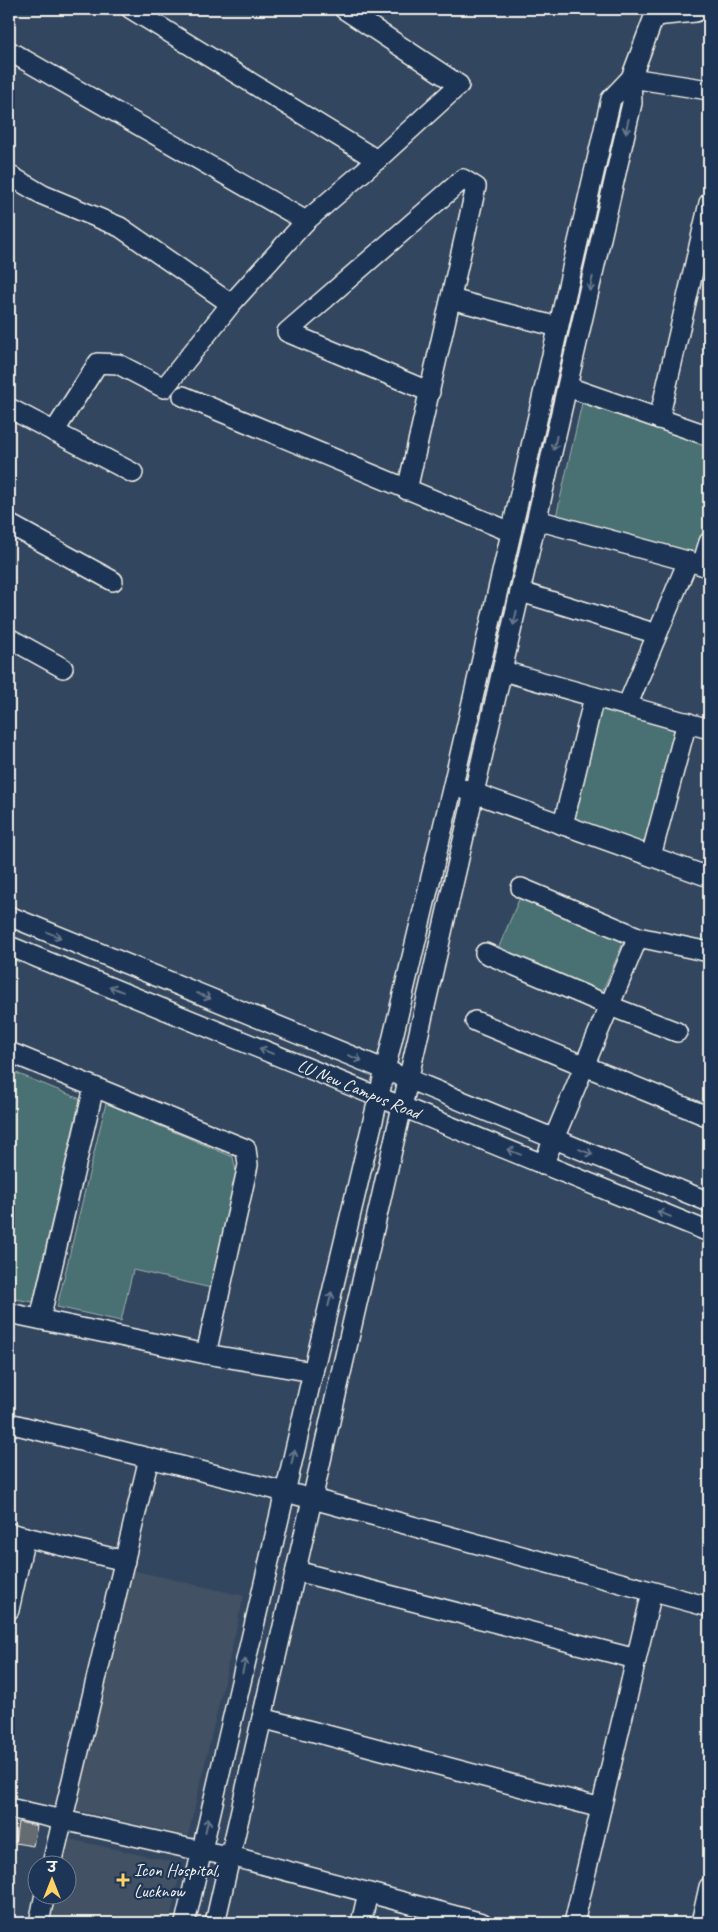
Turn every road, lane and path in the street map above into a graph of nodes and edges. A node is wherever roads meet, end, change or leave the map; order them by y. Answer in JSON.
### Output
{"nodes":[{"id":1,"x":130,"y":9,"type":"edge"},
{"id":2,"x":344,"y":9,"type":"edge"},
{"id":3,"x":704,"y":9,"type":"edge"},
{"id":4,"x":656,"y":12,"type":"edge"},
{"id":5,"x":9,"y":51,"type":"edge"},
{"id":6,"x":631,"y":78,"type":"junction"},
{"id":7,"x":709,"y":90,"type":"edge"},
{"id":8,"x":377,"y":160,"type":"junction"},
{"id":9,"x":9,"y":175,"type":"edge"},
{"id":10,"x":709,"y":202,"type":"edge"},
{"id":11,"x":306,"y":220,"type":"junction"},
{"id":12,"x":451,"y":299,"type":"junction"},
{"id":13,"x":231,"y":304,"type":"junction"},
{"id":14,"x":558,"y":327,"type":"junction"},
{"id":15,"x":568,"y":387,"type":"junction"},
{"id":16,"x":430,"y":392,"type":"junction"},
{"id":17,"x":183,"y":396,"type":"dead end"},
{"id":18,"x":9,"y":408,"type":"edge"},
{"id":19,"x":659,"y":419,"type":"junction"},
{"id":20,"x":54,"y":432,"type":"junction"},
{"id":21,"x":709,"y":436,"type":"edge"},
{"id":22,"x":134,"y":473,"type":"dead end"},
{"id":23,"x":408,"y":490,"type":"junction"},
{"id":24,"x":537,"y":520,"type":"junction"},
{"id":25,"x":9,"y":524,"type":"edge"},
{"id":26,"x":511,"y":532,"type":"junction"},
{"id":27,"x":709,"y":542,"type":"edge"},
{"id":28,"x":504,"y":564,"type":"junction"},
{"id":29,"x":700,"y":564,"type":"edge"},
{"id":30,"x":525,"y":572,"type":"junction"},
{"id":31,"x":113,"y":582,"type":"dead end"},
{"id":32,"x":521,"y":592,"type":"junction"},
{"id":33,"x":657,"y":634,"type":"junction"},
{"id":34,"x":9,"y":638,"type":"edge"},
{"id":35,"x":63,"y":668,"type":"dead end"},
{"id":36,"x":503,"y":671,"type":"junction"},
{"id":37,"x":594,"y":697,"type":"junction"},
{"id":38,"x":627,"y":706,"type":"junction"},
{"id":39,"x":687,"y":722,"type":"junction"},
{"id":40,"x":709,"y":728,"type":"edge"},
{"id":41,"x":453,"y":785,"type":"junction"},
{"id":42,"x":475,"y":793,"type":"junction"},
{"id":43,"x":563,"y":825,"type":"junction"},
{"id":44,"x":651,"y":856,"type":"junction"},
{"id":45,"x":709,"y":877,"type":"edge"},
{"id":46,"x":521,"y":888,"type":"dead end"},
{"id":47,"x":9,"y":916,"type":"edge"},
{"id":48,"x":638,"y":937,"type":"junction"},
{"id":49,"x":9,"y":946,"type":"edge"},
{"id":50,"x":709,"y":952,"type":"edge"},
{"id":51,"x":485,"y":953,"type":"dead end"},
{"id":52,"x":610,"y":1006,"type":"junction"},
{"id":53,"x":475,"y":1021,"type":"dead end"},
{"id":54,"x":677,"y":1032,"type":"dead end"},
{"id":55,"x":9,"y":1052,"type":"edge"},
{"id":56,"x":584,"y":1066,"type":"junction"},
{"id":57,"x":385,"y":1070,"type":"junction"},
{"id":58,"x":409,"y":1080,"type":"junction"},
{"id":59,"x":94,"y":1087,"type":"junction"},
{"id":60,"x":379,"y":1097,"type":"junction"},
{"id":61,"x":403,"y":1107,"type":"junction"},
{"id":62,"x":709,"y":1117,"type":"edge"},
{"id":63,"x":554,"y":1139,"type":"junction"},
{"id":64,"x":543,"y":1165,"type":"junction"},
{"id":65,"x":709,"y":1202,"type":"edge"},
{"id":66,"x":709,"y":1232,"type":"edge"},
{"id":67,"x":9,"y":1313,"type":"edge"},
{"id":68,"x":40,"y":1319,"type":"junction"},
{"id":69,"x":206,"y":1354,"type":"junction"},
{"id":70,"x":313,"y":1372,"type":"junction"},
{"id":71,"x":9,"y":1423,"type":"edge"},
{"id":72,"x":149,"y":1458,"type":"junction"},
{"id":73,"x":285,"y":1492,"type":"junction"},
{"id":74,"x":313,"y":1499,"type":"junction"},
{"id":75,"x":17,"y":1535,"type":"edge"},
{"id":76,"x":125,"y":1561,"type":"junction"},
{"id":77,"x":296,"y":1571,"type":"junction"},
{"id":78,"x":652,"y":1592,"type":"junction"},
{"id":79,"x":709,"y":1608,"type":"edge"},
{"id":80,"x":9,"y":1610,"type":"edge"},
{"id":81,"x":636,"y":1659,"type":"junction"},
{"id":82,"x":262,"y":1718,"type":"junction"},
{"id":83,"x":9,"y":1808,"type":"edge"},
{"id":84,"x":601,"y":1808,"type":"junction"},
{"id":85,"x":63,"y":1820,"type":"junction"},
{"id":86,"x":201,"y":1851,"type":"junction"},
{"id":87,"x":54,"y":1854,"type":"edge"},
{"id":88,"x":231,"y":1856,"type":"junction"},
{"id":89,"x":709,"y":1887,"type":"edge"},
{"id":90,"x":368,"y":1893,"type":"junction"},
{"id":91,"x":43,"y":1904,"type":"edge"},
{"id":92,"x":38,"y":1923,"type":"edge"},
{"id":93,"x":184,"y":1923,"type":"edge"},
{"id":94,"x":216,"y":1923,"type":"edge"},
{"id":95,"x":361,"y":1923,"type":"edge"},
{"id":96,"x":482,"y":1923,"type":"edge"},
{"id":97,"x":574,"y":1923,"type":"edge"},
{"id":98,"x":701,"y":1923,"type":"edge"}],
"edges":[{"from":1,"to":8,"type":"street"},
{"from":2,"to":8,"type":"street"},
{"from":3,"to":4,"type":"street"},
{"from":4,"to":6,"type":"street"},
{"from":5,"to":11,"type":"street"},
{"from":6,"to":7,"type":"street"},
{"from":6,"to":14,"type":"street"},
{"from":6,"to":15,"type":"street","one_way":true},
{"from":8,"to":11,"type":"street"},
{"from":9,"to":13,"type":"street"},
{"from":10,"to":19,"type":"street"},
{"from":11,"to":13,"type":"street"},
{"from":12,"to":14,"type":"street"},
{"from":12,"to":16,"type":"street"},
{"from":12,"to":16,"type":"street"},
{"from":13,"to":20,"type":"street"},
{"from":14,"to":26,"type":"street"},
{"from":15,"to":19,"type":"street"},
{"from":15,"to":24,"type":"street","one_way":true},
{"from":16,"to":23,"type":"street"},
{"from":17,"to":23,"type":"street"},
{"from":18,"to":20,"type":"street"},
{"from":19,"to":21,"type":"street"},
{"from":20,"to":22,"type":"street"},
{"from":23,"to":26,"type":"street"},
{"from":24,"to":29,"type":"street"},
{"from":24,"to":30,"type":"street"},
{"from":25,"to":31,"type":"street"},
{"from":26,"to":28,"type":"street"},
{"from":27,"to":29,"type":"street"},
{"from":28,"to":30,"type":"street"},
{"from":28,"to":41,"type":"street"},
{"from":29,"to":33,"type":"street"},
{"from":30,"to":32,"type":"street"},
{"from":32,"to":33,"type":"street"},
{"from":32,"to":36,"type":"street","one_way":true},
{"from":33,"to":38,"type":"street"},
{"from":34,"to":35,"type":"street"},
{"from":36,"to":37,"type":"street"},
{"from":36,"to":42,"type":"street"},
{"from":37,"to":38,"type":"street"},
{"from":37,"to":43,"type":"street"},
{"from":38,"to":39,"type":"street"},
{"from":39,"to":40,"type":"street"},
{"from":39,"to":44,"type":"street"},
{"from":41,"to":42,"type":"street"},
{"from":41,"to":57,"type":"street"},
{"from":42,"to":43,"type":"street"},
{"from":42,"to":58,"type":"street"},
{"from":43,"to":44,"type":"street"},
{"from":44,"to":45,"type":"street"},
{"from":46,"to":48,"type":"street"},
{"from":47,"to":57,"type":"street","name":"LU New Campus Road","one_way":true},
{"from":48,"to":50,"type":"street"},
{"from":48,"to":52,"type":"street"},
{"from":60,"to":49,"type":"street","name":"LU New Campus Road","one_way":true},
{"from":51,"to":52,"type":"street"},
{"from":52,"to":54,"type":"street"},
{"from":52,"to":56,"type":"street"},
{"from":53,"to":56,"type":"street"},
{"from":55,"to":59,"type":"street"},
{"from":56,"to":62,"type":"street"},
{"from":56,"to":63,"type":"street"},
{"from":57,"to":58,"type":"street","name":"LU New Campus Road"},
{"from":57,"to":60,"type":"street"},
{"from":58,"to":61,"type":"street"},
{"from":58,"to":63,"type":"street","name":"LU New Campus Road"},
{"from":59,"to":68,"type":"street"},
{"from":59,"to":69,"type":"street"},
{"from":60,"to":61,"type":"street","name":"LU New Campus Road"},
{"from":70,"to":60,"type":"street","one_way":true},
{"from":64,"to":61,"type":"street","name":"LU New Campus Road","one_way":true},
{"from":61,"to":74,"type":"street"},
{"from":63,"to":64,"type":"street"},
{"from":63,"to":65,"type":"street","name":"LU New Campus Road","one_way":true},
{"from":66,"to":64,"type":"street","name":"LU New Campus Road","one_way":true},
{"from":67,"to":68,"type":"street"},
{"from":68,"to":69,"type":"street"},
{"from":69,"to":70,"type":"street"},
{"from":73,"to":70,"type":"street","one_way":true},
{"from":71,"to":72,"type":"street"},
{"from":72,"to":73,"type":"street"},
{"from":72,"to":76,"type":"street"},
{"from":73,"to":74,"type":"street"},
{"from":86,"to":73,"type":"street","one_way":true},
{"from":74,"to":77,"type":"street"},
{"from":74,"to":78,"type":"street"},
{"from":75,"to":76,"type":"street"},
{"from":75,"to":80,"type":"street"},
{"from":76,"to":85,"type":"street"},
{"from":77,"to":81,"type":"street"},
{"from":77,"to":82,"type":"street"},
{"from":78,"to":79,"type":"street"},
{"from":78,"to":81,"type":"street"},
{"from":81,"to":84,"type":"street"},
{"from":82,"to":84,"type":"street"},
{"from":82,"to":88,"type":"street"},
{"from":83,"to":85,"type":"street"},
{"from":84,"to":97,"type":"street"},
{"from":85,"to":86,"type":"street"},
{"from":85,"to":87,"type":"street"},
{"from":86,"to":88,"type":"street"},
{"from":86,"to":93,"type":"street"},
{"from":88,"to":90,"type":"street"},
{"from":88,"to":94,"type":"street"},
{"from":89,"to":98,"type":"street"},
{"from":90,"to":95,"type":"street"},
{"from":90,"to":96,"type":"street"},
{"from":91,"to":92,"type":"street"}]}
